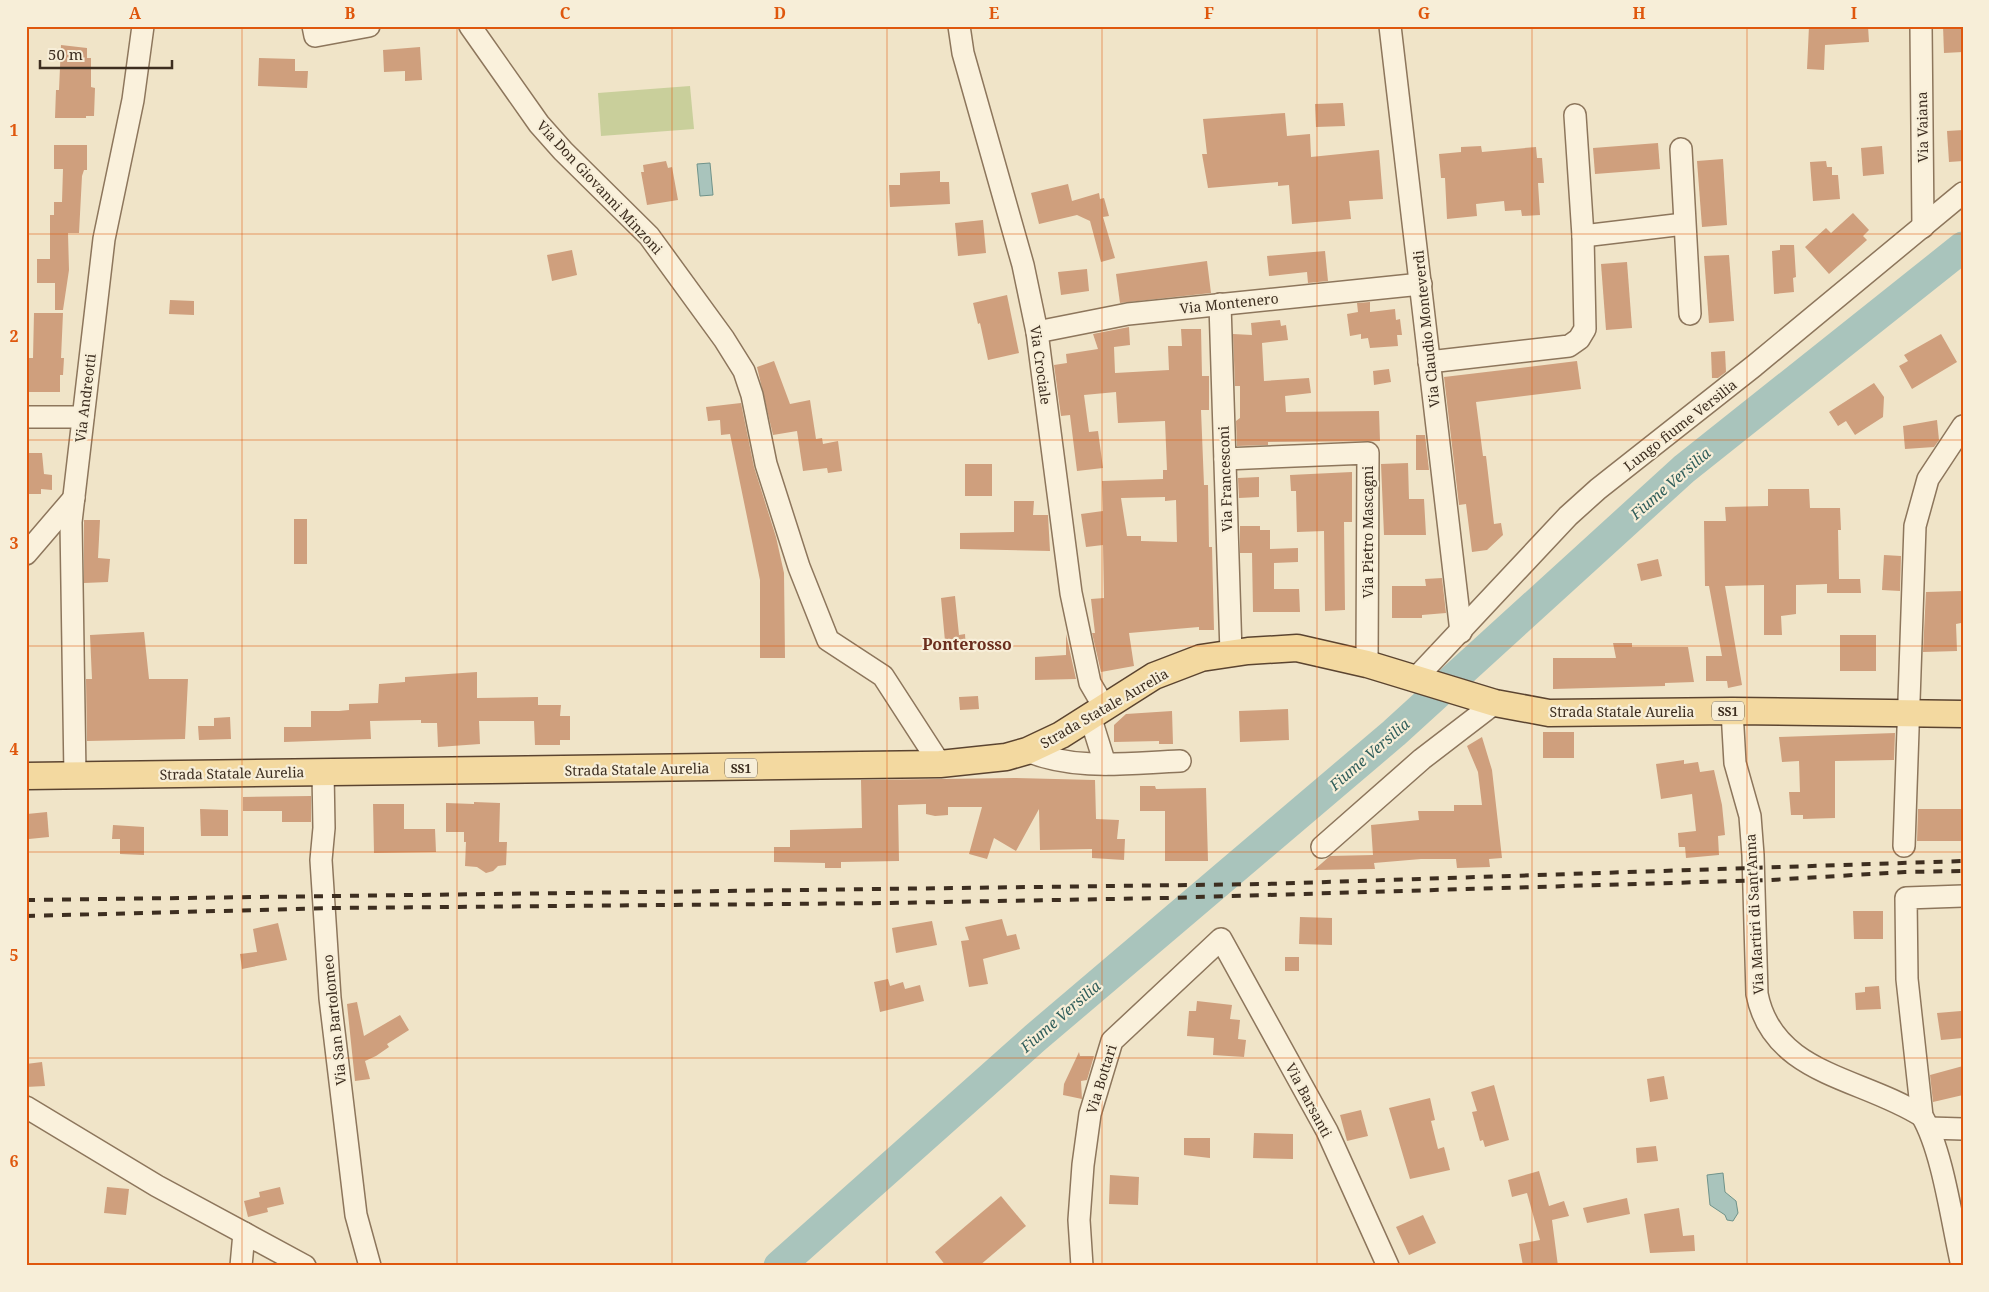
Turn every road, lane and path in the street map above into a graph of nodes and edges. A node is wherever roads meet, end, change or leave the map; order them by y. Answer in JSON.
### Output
{"nodes":[{"id":1,"x":143,"y":26,"type":"edge"},
{"id":2,"x":313,"y":26,"type":"edge"},
{"id":3,"x":369,"y":26,"type":"edge"},
{"id":4,"x":470,"y":26,"type":"edge"},
{"id":5,"x":959,"y":26,"type":"edge"},
{"id":6,"x":1390,"y":26,"type":"edge"},
{"id":7,"x":1921,"y":26,"type":"edge"},
{"id":8,"x":1575,"y":115,"type":"dead end"},
{"id":9,"x":1680,"y":149,"type":"dead end"},
{"id":10,"x":1963,"y":193,"type":"edge"},
{"id":11,"x":1684,"y":224,"type":"junction"},
{"id":12,"x":1923,"y":227,"type":"junction"},
{"id":13,"x":1583,"y":236,"type":"junction"},
{"id":14,"x":1421,"y":284,"type":"junction"},
{"id":15,"x":1220,"y":304,"type":"junction"},
{"id":16,"x":1690,"y":314,"type":"dead end"},
{"id":17,"x":1037,"y":332,"type":"junction"},
{"id":18,"x":1429,"y":362,"type":"junction"},
{"id":19,"x":26,"y":417,"type":"edge"},
{"id":20,"x":82,"y":417,"type":"junction"},
{"id":21,"x":1963,"y":426,"type":"edge"},
{"id":22,"x":1225,"y":459,"type":"junction"},
{"id":23,"x":74,"y":498,"type":"junction"},
{"id":24,"x":26,"y":554,"type":"edge"},
{"id":25,"x":1461,"y":632,"type":"junction"},
{"id":26,"x":1231,"y":653,"type":"junction"},
{"id":27,"x":1367,"y":664,"type":"junction"},
{"id":28,"x":1421,"y":680,"type":"junction"},
{"id":29,"x":1495,"y":703,"type":"junction"},
{"id":30,"x":1732,"y":710,"type":"junction"},
{"id":31,"x":1097,"y":712,"type":"junction"},
{"id":32,"x":1907,"y":714,"type":"junction"},
{"id":33,"x":1963,"y":714,"type":"edge"},
{"id":34,"x":1027,"y":751,"type":"junction"},
{"id":35,"x":1180,"y":762,"type":"dead end"},
{"id":36,"x":940,"y":764,"type":"junction"},
{"id":37,"x":1105,"y":764,"type":"junction"},
{"id":38,"x":323,"y":772,"type":"junction"},
{"id":39,"x":76,"y":775,"type":"junction"},
{"id":40,"x":26,"y":776,"type":"edge"},
{"id":41,"x":1904,"y":846,"type":"dead end"},
{"id":42,"x":1322,"y":847,"type":"dead end"},
{"id":43,"x":1963,"y":896,"type":"edge"},
{"id":44,"x":1221,"y":939,"type":"joint"},
{"id":45,"x":26,"y":1107,"type":"edge"},
{"id":46,"x":1925,"y":1122,"type":"junction"},
{"id":47,"x":1963,"y":1129,"type":"edge"},
{"id":48,"x":244,"y":1233,"type":"junction"},
{"id":49,"x":240,"y":1266,"type":"edge"},
{"id":50,"x":305,"y":1266,"type":"edge"},
{"id":51,"x":370,"y":1266,"type":"edge"},
{"id":52,"x":1082,"y":1266,"type":"edge"},
{"id":53,"x":1388,"y":1266,"type":"edge"},
{"id":54,"x":1962,"y":1266,"type":"edge"}],
"edges":[{"from":1,"to":20,"type":"street","name":"Via Andreotti"},
{"from":2,"to":3,"type":"street"},
{"from":4,"to":36,"type":"street","name":"Via Don Giovanni Minzoni"},
{"from":5,"to":17,"type":"street","name":"Via Crociale"},
{"from":6,"to":14,"type":"street","name":"Via Claudio Monteverdi"},
{"from":7,"to":12,"type":"street","name":"Via Vaiana"},
{"from":8,"to":13,"type":"street"},
{"from":9,"to":11,"type":"street"},
{"from":10,"to":12,"type":"street","name":"Lungo fiume Versilia"},
{"from":11,"to":13,"type":"street"},
{"from":11,"to":16,"type":"street"},
{"from":12,"to":25,"type":"street","name":"Lungo fiume Versilia"},
{"from":13,"to":18,"type":"street"},
{"from":14,"to":15,"type":"street","name":"Via Montenero"},
{"from":14,"to":18,"type":"street","name":"Via Claudio Monteverdi"},
{"from":15,"to":17,"type":"street","name":"Via Montenero"},
{"from":15,"to":22,"type":"street","name":"Via Francesconi"},
{"from":17,"to":31,"type":"street","name":"Via Crociale"},
{"from":18,"to":25,"type":"street","name":"Via Claudio Monteverdi"},
{"from":19,"to":20,"type":"street"},
{"from":20,"to":23,"type":"street","name":"Via Andreotti"},
{"from":21,"to":32,"type":"street"},
{"from":22,"to":26,"type":"street","name":"Via Francesconi"},
{"from":22,"to":27,"type":"street","name":"Via Pietro Mascagni"},
{"from":23,"to":24,"type":"street"},
{"from":23,"to":39,"type":"street","name":"Via Andreotti"},
{"from":25,"to":28,"type":"street","name":"Lungo fiume Versilia"},
{"from":26,"to":27,"type":"main road","name":"Strada Statale Aurelia","number":"SS1"},
{"from":26,"to":31,"type":"main road","name":"Strada Statale Aurelia","number":"SS1"},
{"from":27,"to":28,"type":"main road","name":"Strada Statale Aurelia","number":"SS1"},
{"from":28,"to":29,"type":"main road","name":"Strada Statale Aurelia","number":"SS1"},
{"from":29,"to":30,"type":"main road","name":"Strada Statale Aurelia","number":"SS1"},
{"from":29,"to":42,"type":"street"},
{"from":30,"to":32,"type":"main road","name":"Strada Statale Aurelia","number":"SS1"},
{"from":30,"to":46,"type":"street","name":"Via Martiri di Sant'Anna"},
{"from":31,"to":34,"type":"main road","name":"Strada Statale Aurelia","number":"SS1"},
{"from":31,"to":37,"type":"street","name":"Via Crociale"},
{"from":32,"to":33,"type":"main road","name":"Strada Statale Aurelia","number":"SS1"},
{"from":32,"to":41,"type":"street"},
{"from":34,"to":36,"type":"main road","name":"Strada Statale Aurelia","number":"SS1"},
{"from":34,"to":37,"type":"street"},
{"from":35,"to":37,"type":"street"},
{"from":36,"to":38,"type":"main road","name":"Strada Statale Aurelia","number":"SS1"},
{"from":38,"to":39,"type":"main road","name":"Strada Statale Aurelia","number":"SS1"},
{"from":38,"to":51,"type":"street","name":"Via San Bartolomeo"},
{"from":39,"to":40,"type":"main road","name":"Strada Statale Aurelia","number":"SS1"},
{"from":43,"to":46,"type":"street"},
{"from":44,"to":52,"type":"street","name":"Via Bottari"},
{"from":44,"to":53,"type":"street","name":"Via Barsanti"},
{"from":45,"to":48,"type":"street"},
{"from":46,"to":47,"type":"street"},
{"from":46,"to":54,"type":"street"},
{"from":48,"to":49,"type":"street"},
{"from":48,"to":50,"type":"street"}]}
